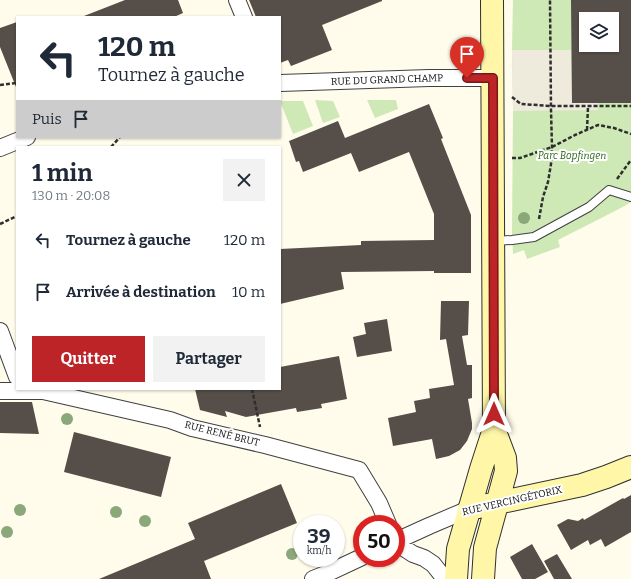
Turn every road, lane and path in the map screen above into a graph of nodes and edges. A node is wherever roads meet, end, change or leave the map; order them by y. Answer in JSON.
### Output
{"nodes":[{"id":1,"x":236,"y":0,"type":"edge"},
{"id":2,"x":492,"y":0,"type":"edge"},
{"id":3,"x":550,"y":0,"type":"edge"},
{"id":4,"x":244,"y":16,"type":"edge"},
{"id":5,"x":16,"y":83,"type":"edge"},
{"id":6,"x":281,"y":83,"type":"edge"},
{"id":7,"x":0,"y":85,"type":"edge"},
{"id":8,"x":493,"y":87,"type":"junction"},
{"id":9,"x":551,"y":106,"type":"junction"},
{"id":10,"x":631,"y":106,"type":"edge"},
{"id":11,"x":588,"y":107,"type":"junction"},
{"id":12,"x":587,"y":130,"type":"junction"},
{"id":13,"x":631,"y":134,"type":"edge"},
{"id":14,"x":25,"y":138,"type":"edge"},
{"id":15,"x":119,"y":138,"type":"edge"},
{"id":16,"x":112,"y":146,"type":"edge"},
{"id":17,"x":552,"y":147,"type":"junction"},
{"id":18,"x":0,"y":148,"type":"edge"},
{"id":19,"x":494,"y":159,"type":"junction"},
{"id":20,"x":631,"y":160,"type":"edge"},
{"id":21,"x":609,"y":190,"type":"junction"},
{"id":22,"x":631,"y":197,"type":"edge"},
{"id":23,"x":16,"y":216,"type":"edge"},
{"id":24,"x":0,"y":224,"type":"edge"},
{"id":25,"x":534,"y":237,"type":"junction"},
{"id":26,"x":494,"y":241,"type":"junction"},
{"id":27,"x":0,"y":331,"type":"edge"},
{"id":28,"x":16,"y":376,"type":"edge"},
{"id":29,"x":16,"y":386,"type":"edge"},
{"id":30,"x":39,"y":390,"type":"edge"},
{"id":31,"x":252,"y":390,"type":"edge"},
{"id":32,"x":0,"y":391,"type":"edge"},
{"id":33,"x":494,"y":429,"type":"junction"},
{"id":34,"x":264,"y":445,"type":"junction"},
{"id":35,"x":631,"y":466,"type":"edge"},
{"id":36,"x":497,"y":504,"type":"junction"},
{"id":37,"x":469,"y":509,"type":"junction"},
{"id":38,"x":384,"y":515,"type":"edge"},
{"id":39,"x":405,"y":538,"type":"edge"},
{"id":40,"x":405,"y":548,"type":"edge"},
{"id":41,"x":353,"y":561,"type":"edge"},
{"id":42,"x":313,"y":579,"type":"edge"},
{"id":43,"x":445,"y":579,"type":"edge"},
{"id":44,"x":456,"y":579,"type":"edge"},
{"id":45,"x":483,"y":579,"type":"edge"}],
"edges":[{"from":1,"to":4,"type":"street"},
{"from":2,"to":8,"type":"main road"},
{"from":3,"to":9,"type":"path"},
{"from":5,"to":7,"type":"path"},
{"from":6,"to":8,"type":"street","name":"RUE DU GRAND CHAMP"},
{"from":8,"to":9,"type":"path"},
{"from":8,"to":19,"type":"main road"},
{"from":9,"to":11,"type":"path"},
{"from":9,"to":17,"type":"path"},
{"from":10,"to":11,"type":"path"},
{"from":11,"to":12,"type":"path"},
{"from":12,"to":13,"type":"path"},
{"from":12,"to":17,"type":"path"},
{"from":14,"to":18,"type":"street"},
{"from":15,"to":16,"type":"path"},
{"from":17,"to":19,"type":"path"},
{"from":17,"to":25,"type":"path"},
{"from":19,"to":26,"type":"main road"},
{"from":20,"to":21,"type":"path"},
{"from":21,"to":22,"type":"lane"},
{"from":21,"to":25,"type":"lane"},
{"from":23,"to":24,"type":"path"},
{"from":25,"to":26,"type":"lane"},
{"from":26,"to":33,"type":"main road"},
{"from":27,"to":28,"type":"street"},
{"from":29,"to":32,"type":"street","name":"RUE RENÉ BRUT"},
{"from":30,"to":34,"type":"street","name":"RUE RENÉ BRUT"},
{"from":31,"to":34,"type":"path"},
{"from":33,"to":36,"type":"main road"},
{"from":33,"to":37,"type":"main road"},
{"from":34,"to":38,"type":"street","name":"RUE RENÉ BRUT"},
{"from":35,"to":36,"type":"main road","name":"RUE VERCINGÉTORIX"},
{"from":36,"to":37,"type":"main road","name":"RUE VERCINGÉTORIX"},
{"from":36,"to":45,"type":"main road"},
{"from":37,"to":39,"type":"street","name":"RUE VERCINGÉTORIX"},
{"from":37,"to":44,"type":"main road"},
{"from":40,"to":43,"type":"street"},
{"from":41,"to":42,"type":"street"}]}
